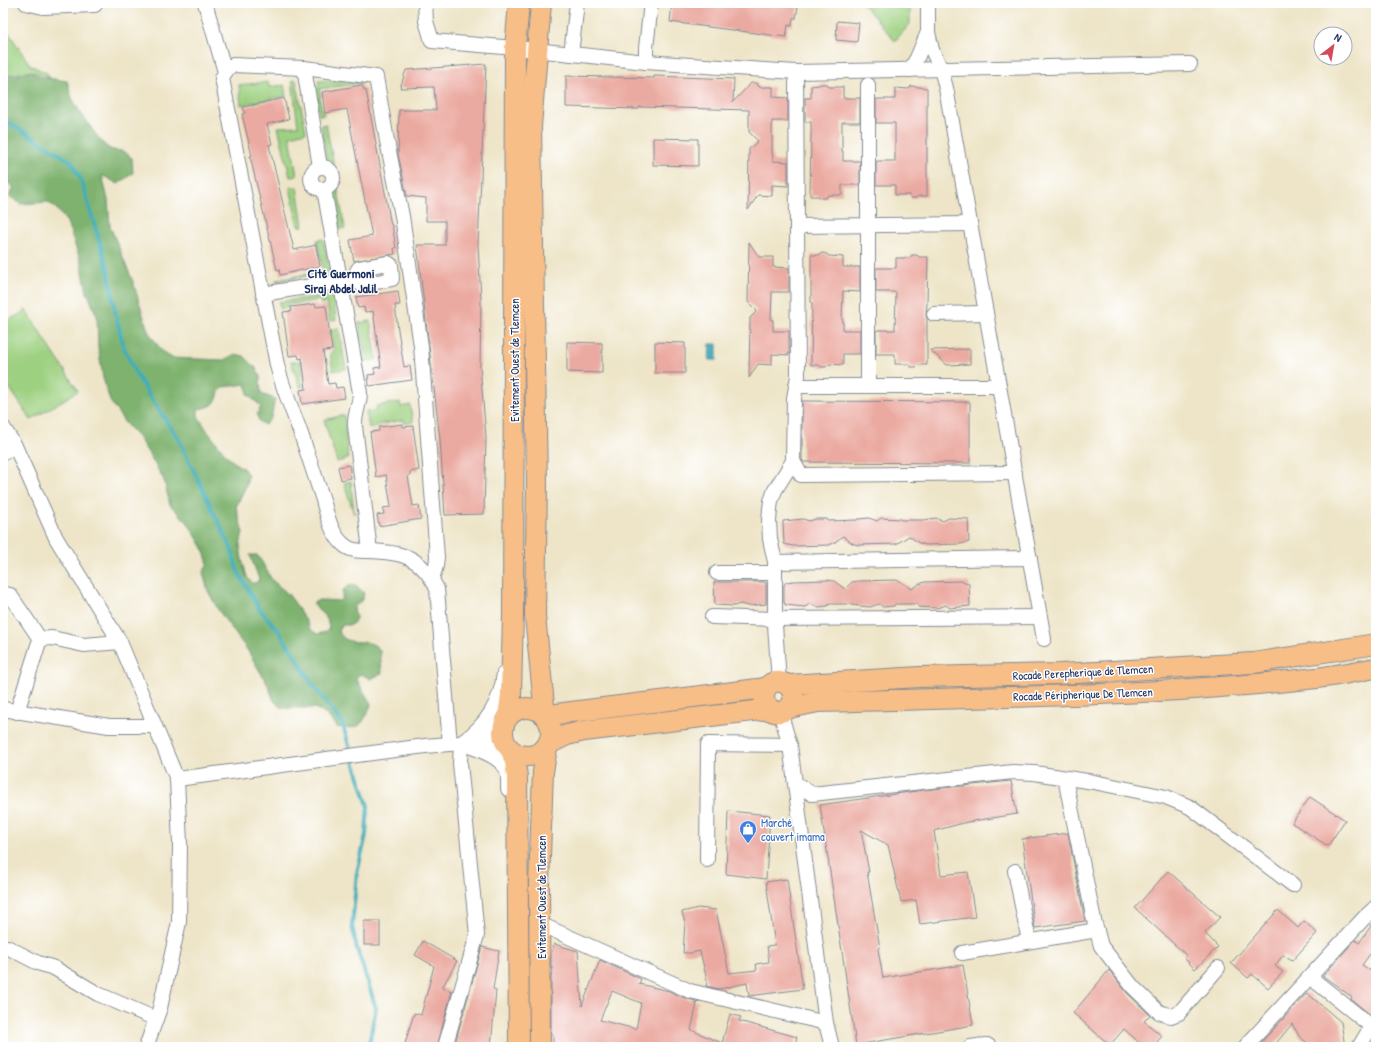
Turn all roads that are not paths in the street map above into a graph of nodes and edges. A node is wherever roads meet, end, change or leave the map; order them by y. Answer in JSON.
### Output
{"nodes":[{"id":1,"x":26,"y":3,"type":"edge"},
{"id":2,"x":95,"y":3,"type":"edge"},
{"id":3,"x":205,"y":3,"type":"edge"},
{"id":4,"x":425,"y":3,"type":"edge"},
{"id":5,"x":519,"y":3,"type":"edge"},
{"id":6,"x":541,"y":3,"type":"edge"},
{"id":7,"x":577,"y":3,"type":"edge"},
{"id":8,"x":651,"y":3,"type":"edge"},
{"id":9,"x":928,"y":3,"type":"edge"},
{"id":10,"x":928,"y":32,"type":"junction"},
{"id":11,"x":515,"y":48,"type":"junction"},
{"id":12,"x":538,"y":50,"type":"junction"},
{"id":13,"x":570,"y":54,"type":"junction"},
{"id":14,"x":646,"y":62,"type":"junction"},
{"id":15,"x":1190,"y":64,"type":"dead end"},
{"id":16,"x":304,"y":68,"type":"junction"},
{"id":17,"x":941,"y":69,"type":"junction"},
{"id":18,"x":910,"y":70,"type":"junction"},
{"id":19,"x":224,"y":72,"type":"junction"},
{"id":20,"x":796,"y":72,"type":"junction"},
{"id":21,"x":868,"y":85,"type":"dead end"},
{"id":22,"x":970,"y":224,"type":"junction"},
{"id":23,"x":868,"y":225,"type":"junction"},
{"id":24,"x":797,"y":226,"type":"junction"},
{"id":25,"x":358,"y":278,"type":"dead end"},
{"id":26,"x":340,"y":281,"type":"junction"},
{"id":27,"x":263,"y":294,"type":"junction"},
{"id":28,"x":986,"y":313,"type":"junction"},
{"id":29,"x":934,"y":314,"type":"dead end"},
{"id":30,"x":796,"y":386,"type":"junction"},
{"id":31,"x":868,"y":386,"type":"junction"},
{"id":32,"x":999,"y":386,"type":"junction"},
{"id":33,"x":3,"y":427,"type":"edge"},
{"id":34,"x":15,"y":446,"type":"junction"},
{"id":35,"x":3,"y":453,"type":"edge"},
{"id":36,"x":793,"y":461,"type":"junction"},
{"id":37,"x":1015,"y":473,"type":"junction"},
{"id":38,"x":801,"y":475,"type":"junction"},
{"id":39,"x":783,"y":477,"type":"junction"},
{"id":40,"x":370,"y":551,"type":"junction"},
{"id":41,"x":1030,"y":558,"type":"junction"},
{"id":42,"x":775,"y":567,"type":"junction"},
{"id":43,"x":513,"y":571,"type":"junction"},
{"id":44,"x":717,"y":573,"type":"dead end"},
{"id":45,"x":432,"y":579,"type":"junction"},
{"id":46,"x":3,"y":594,"type":"edge"},
{"id":47,"x":712,"y":617,"type":"dead end"},
{"id":48,"x":1040,"y":617,"type":"junction"},
{"id":49,"x":775,"y":619,"type":"junction"},
{"id":50,"x":40,"y":639,"type":"junction"},
{"id":51,"x":1044,"y":639,"type":"dead end"},
{"id":52,"x":120,"y":642,"type":"junction"},
{"id":53,"x":1376,"y":644,"type":"edge"},
{"id":54,"x":1376,"y":668,"type":"edge"},
{"id":55,"x":778,"y":685,"type":"junction"},
{"id":56,"x":780,"y":710,"type":"junction"},
{"id":57,"x":10,"y":711,"type":"edge"},
{"id":58,"x":546,"y":717,"type":"junction"},
{"id":59,"x":507,"y":719,"type":"junction"},
{"id":60,"x":155,"y":726,"type":"junction"},
{"id":61,"x":455,"y":743,"type":"junction"},
{"id":62,"x":790,"y":745,"type":"junction"},
{"id":63,"x":548,"y":746,"type":"junction"},
{"id":64,"x":510,"y":749,"type":"junction"},
{"id":65,"x":1065,"y":778,"type":"junction"},
{"id":66,"x":177,"y":779,"type":"junction"},
{"id":67,"x":795,"y":783,"type":"junction"},
{"id":68,"x":517,"y":828,"type":"junction"},
{"id":69,"x":707,"y":860,"type":"dead end"},
{"id":70,"x":1015,"y":871,"type":"dead end"},
{"id":71,"x":1293,"y":885,"type":"dead end"},
{"id":72,"x":1376,"y":906,"type":"edge"},
{"id":73,"x":540,"y":924,"type":"junction"},
{"id":74,"x":1097,"y":930,"type":"junction"},
{"id":75,"x":1029,"y":941,"type":"junction"},
{"id":76,"x":7,"y":947,"type":"dead end"},
{"id":77,"x":962,"y":952,"type":"dead end"},
{"id":78,"x":1218,"y":968,"type":"dead end"},
{"id":79,"x":1310,"y":977,"type":"junction"},
{"id":80,"x":156,"y":1019,"type":"junction"},
{"id":81,"x":826,"y":1023,"type":"junction"},
{"id":82,"x":1374,"y":1028,"type":"edge"},
{"id":83,"x":146,"y":1047,"type":"edge"},
{"id":84,"x":445,"y":1047,"type":"edge"},
{"id":85,"x":519,"y":1047,"type":"edge"},
{"id":86,"x":540,"y":1047,"type":"edge"},
{"id":87,"x":832,"y":1047,"type":"edge"},
{"id":88,"x":970,"y":1047,"type":"edge"},
{"id":89,"x":974,"y":1047,"type":"edge"},
{"id":90,"x":990,"y":1047,"type":"edge"},
{"id":91,"x":1245,"y":1047,"type":"edge"},
{"id":92,"x":1359,"y":1047,"type":"edge"}],
"edges":[{"from":1,"to":2,"type":"street"},
{"from":3,"to":19,"type":"street"},
{"from":4,"to":11,"type":"street"},
{"from":5,"to":11,"type":"highway","name":"Evitement Ouest de Tlemcen"},
{"from":6,"to":12,"type":"highway","name":"Evitement Ouest de Tlemcen"},
{"from":7,"to":13,"type":"street"},
{"from":8,"to":14,"type":"street"},
{"from":9,"to":10,"type":"street"},
{"from":10,"to":17,"type":"street"},
{"from":10,"to":18,"type":"street"},
{"from":11,"to":12,"type":"street"},
{"from":11,"to":43,"type":"highway","name":"Evitement Ouest de Tlemcen"},
{"from":12,"to":13,"type":"street"},
{"from":12,"to":58,"type":"highway","name":"Evitement Ouest de Tlemcen"},
{"from":13,"to":14,"type":"street"},
{"from":14,"to":20,"type":"street"},
{"from":15,"to":17,"type":"street"},
{"from":16,"to":19,"type":"street"},
{"from":16,"to":26,"type":"street"},
{"from":16,"to":45,"type":"street"},
{"from":17,"to":18,"type":"street"},
{"from":17,"to":22,"type":"street"},
{"from":18,"to":20,"type":"street"},
{"from":19,"to":27,"type":"street"},
{"from":20,"to":24,"type":"street"},
{"from":21,"to":23,"type":"street"},
{"from":22,"to":23,"type":"street"},
{"from":22,"to":28,"type":"street"},
{"from":23,"to":24,"type":"street"},
{"from":23,"to":31,"type":"street"},
{"from":24,"to":30,"type":"street"},
{"from":25,"to":26,"type":"street"},
{"from":26,"to":27,"type":"street"},
{"from":26,"to":40,"type":"street"},
{"from":27,"to":40,"type":"street"},
{"from":28,"to":29,"type":"street"},
{"from":28,"to":32,"type":"street"},
{"from":30,"to":31,"type":"street"},
{"from":30,"to":36,"type":"street"},
{"from":31,"to":32,"type":"street"},
{"from":32,"to":37,"type":"street"},
{"from":33,"to":34,"type":"street"},
{"from":34,"to":35,"type":"street"},
{"from":34,"to":52,"type":"street"},
{"from":36,"to":38,"type":"street"},
{"from":36,"to":39,"type":"street"},
{"from":37,"to":38,"type":"street"},
{"from":37,"to":41,"type":"street"},
{"from":38,"to":39,"type":"street"},
{"from":39,"to":42,"type":"street"},
{"from":40,"to":45,"type":"street"},
{"from":41,"to":42,"type":"street"},
{"from":41,"to":48,"type":"street"},
{"from":42,"to":44,"type":"street"},
{"from":42,"to":49,"type":"street"},
{"from":43,"to":59,"type":"highway","name":"Evitement Ouest de Tlemcen"},
{"from":43,"to":61,"type":"street"},
{"from":45,"to":61,"type":"street"},
{"from":46,"to":50,"type":"street"},
{"from":47,"to":49,"type":"street"},
{"from":48,"to":49,"type":"street"},
{"from":48,"to":51,"type":"street"},
{"from":49,"to":55,"type":"street"},
{"from":50,"to":52,"type":"street"},
{"from":50,"to":57,"type":"street"},
{"from":52,"to":60,"type":"street"},
{"from":53,"to":55,"type":"highway","name":"Rocade Perepherique de Tlemcen"},
{"from":54,"to":56,"type":"highway","name":"Rocade Péripherique De Tlemcen"},
{"from":55,"to":56,"type":"highway"},
{"from":55,"to":56,"type":"highway"},
{"from":55,"to":58,"type":"highway","name":"Rocade Perepherique de Tlemcen"},
{"from":56,"to":62,"type":"street"},
{"from":56,"to":63,"type":"highway","name":"Rocade Péripherique De Tlemcen"},
{"from":57,"to":60,"type":"street"},
{"from":58,"to":59,"type":"highway"},
{"from":58,"to":63,"type":"highway","name":"Evitement Ouest de Tlemcen"},
{"from":59,"to":61,"type":"street"},
{"from":59,"to":64,"type":"highway","name":"Evitement Ouest de Tlemcen"},
{"from":60,"to":66,"type":"street"},
{"from":61,"to":64,"type":"street"},
{"from":61,"to":66,"type":"street"},
{"from":61,"to":68,"type":"street"},
{"from":61,"to":84,"type":"street"},
{"from":62,"to":67,"type":"street"},
{"from":62,"to":69,"type":"street"},
{"from":63,"to":64,"type":"highway"},
{"from":63,"to":73,"type":"highway","name":"Evitement Ouest de Tlemcen"},
{"from":64,"to":68,"type":"highway","name":"Evitement Ouest de Tlemcen"},
{"from":65,"to":67,"type":"street"},
{"from":65,"to":71,"type":"street"},
{"from":65,"to":74,"type":"street"},
{"from":66,"to":80,"type":"street"},
{"from":67,"to":81,"type":"street"},
{"from":68,"to":85,"type":"highway","name":"Evitement Ouest de Tlemcen"},
{"from":70,"to":75,"type":"street"},
{"from":72,"to":79,"type":"street"},
{"from":73,"to":81,"type":"street"},
{"from":73,"to":86,"type":"highway","name":"Evitement Ouest de Tlemcen"},
{"from":74,"to":75,"type":"street"},
{"from":74,"to":78,"type":"street"},
{"from":75,"to":77,"type":"street"},
{"from":76,"to":80,"type":"street"},
{"from":79,"to":82,"type":"street"},
{"from":79,"to":91,"type":"street"},
{"from":80,"to":83,"type":"street"},
{"from":81,"to":87,"type":"street"},
{"from":82,"to":92,"type":"street"},
{"from":88,"to":89,"type":"street"},
{"from":89,"to":90,"type":"street"}]}
